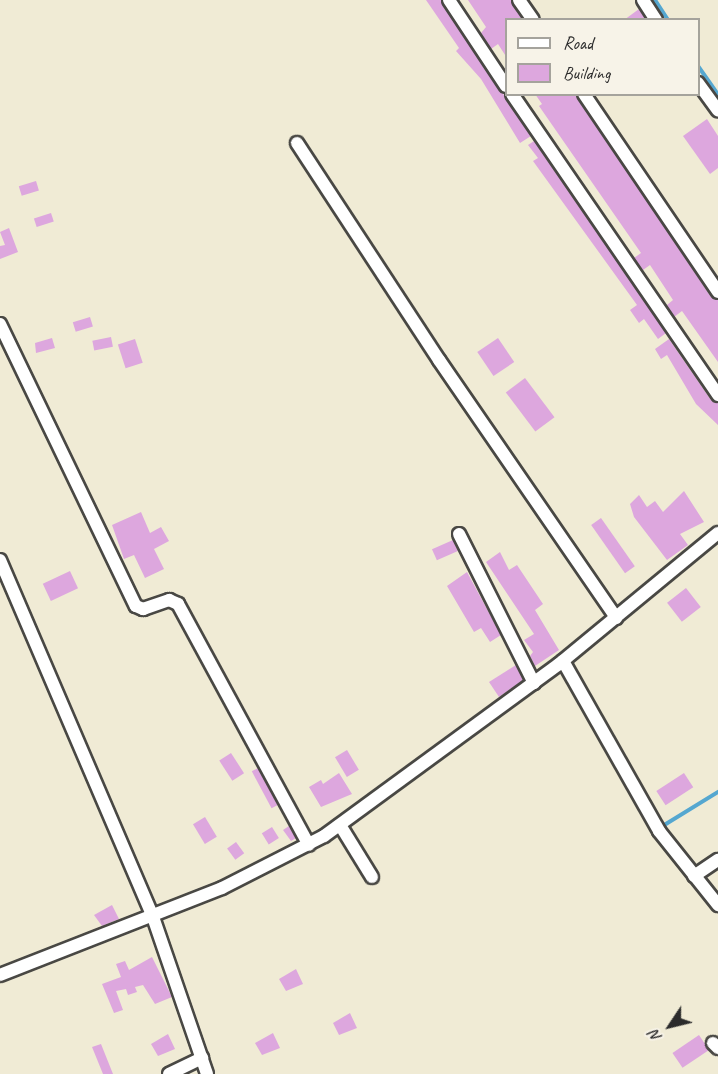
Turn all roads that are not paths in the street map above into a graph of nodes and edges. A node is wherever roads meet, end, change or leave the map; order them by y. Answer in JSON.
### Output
{"nodes":[{"id":1,"x":450,"y":0,"type":"edge"},
{"id":2,"x":519,"y":0,"type":"edge"},
{"id":3,"x":642,"y":0,"type":"edge"},
{"id":4,"x":532,"y":18,"type":"edge"},
{"id":5,"x":655,"y":18,"type":"edge"},
{"id":6,"x":505,"y":83,"type":"edge"},
{"id":7,"x":700,"y":84,"type":"edge"},
{"id":8,"x":514,"y":96,"type":"edge"},
{"id":9,"x":585,"y":96,"type":"edge"},
{"id":10,"x":718,"y":111,"type":"edge"},
{"id":11,"x":297,"y":143,"type":"dead end"},
{"id":12,"x":718,"y":292,"type":"edge"},
{"id":13,"x":0,"y":324,"type":"edge"},
{"id":14,"x":718,"y":395,"type":"edge"},
{"id":15,"x":718,"y":532,"type":"edge"},
{"id":16,"x":459,"y":534,"type":"dead end"},
{"id":17,"x":0,"y":560,"type":"edge"},
{"id":18,"x":4,"y":577,"type":"edge"},
{"id":19,"x":616,"y":618,"type":"junction"},
{"id":20,"x":563,"y":661,"type":"junction"},
{"id":21,"x":534,"y":682,"type":"junction"},
{"id":22,"x":340,"y":825,"type":"junction"},
{"id":23,"x":309,"y":845,"type":"junction"},
{"id":24,"x":718,"y":860,"type":"edge"},
{"id":25,"x":694,"y":876,"type":"junction"},
{"id":26,"x":372,"y":877,"type":"dead end"},
{"id":27,"x":718,"y":905,"type":"edge"},
{"id":28,"x":153,"y":917,"type":"junction"},
{"id":29,"x":0,"y":975,"type":"edge"},
{"id":30,"x":199,"y":1050,"type":"junction"},
{"id":31,"x":169,"y":1074,"type":"edge"},
{"id":32,"x":207,"y":1074,"type":"edge"}],
"edges":[{"from":1,"to":6,"type":"street"},
{"from":2,"to":4,"type":"street"},
{"from":3,"to":5,"type":"street"},
{"from":7,"to":10,"type":"street"},
{"from":8,"to":14,"type":"street"},
{"from":9,"to":12,"type":"street"},
{"from":11,"to":19,"type":"street"},
{"from":13,"to":23,"type":"street"},
{"from":15,"to":19,"type":"street"},
{"from":16,"to":21,"type":"street"},
{"from":17,"to":18,"type":"street"},
{"from":18,"to":28,"type":"street"},
{"from":19,"to":20,"type":"street"},
{"from":20,"to":21,"type":"street"},
{"from":20,"to":25,"type":"street"},
{"from":21,"to":22,"type":"street"},
{"from":22,"to":23,"type":"street"},
{"from":22,"to":26,"type":"street"},
{"from":23,"to":28,"type":"street"},
{"from":24,"to":25,"type":"street"},
{"from":25,"to":27,"type":"street"},
{"from":28,"to":29,"type":"street"},
{"from":28,"to":30,"type":"street"},
{"from":30,"to":31,"type":"street"},
{"from":30,"to":32,"type":"street"}]}
